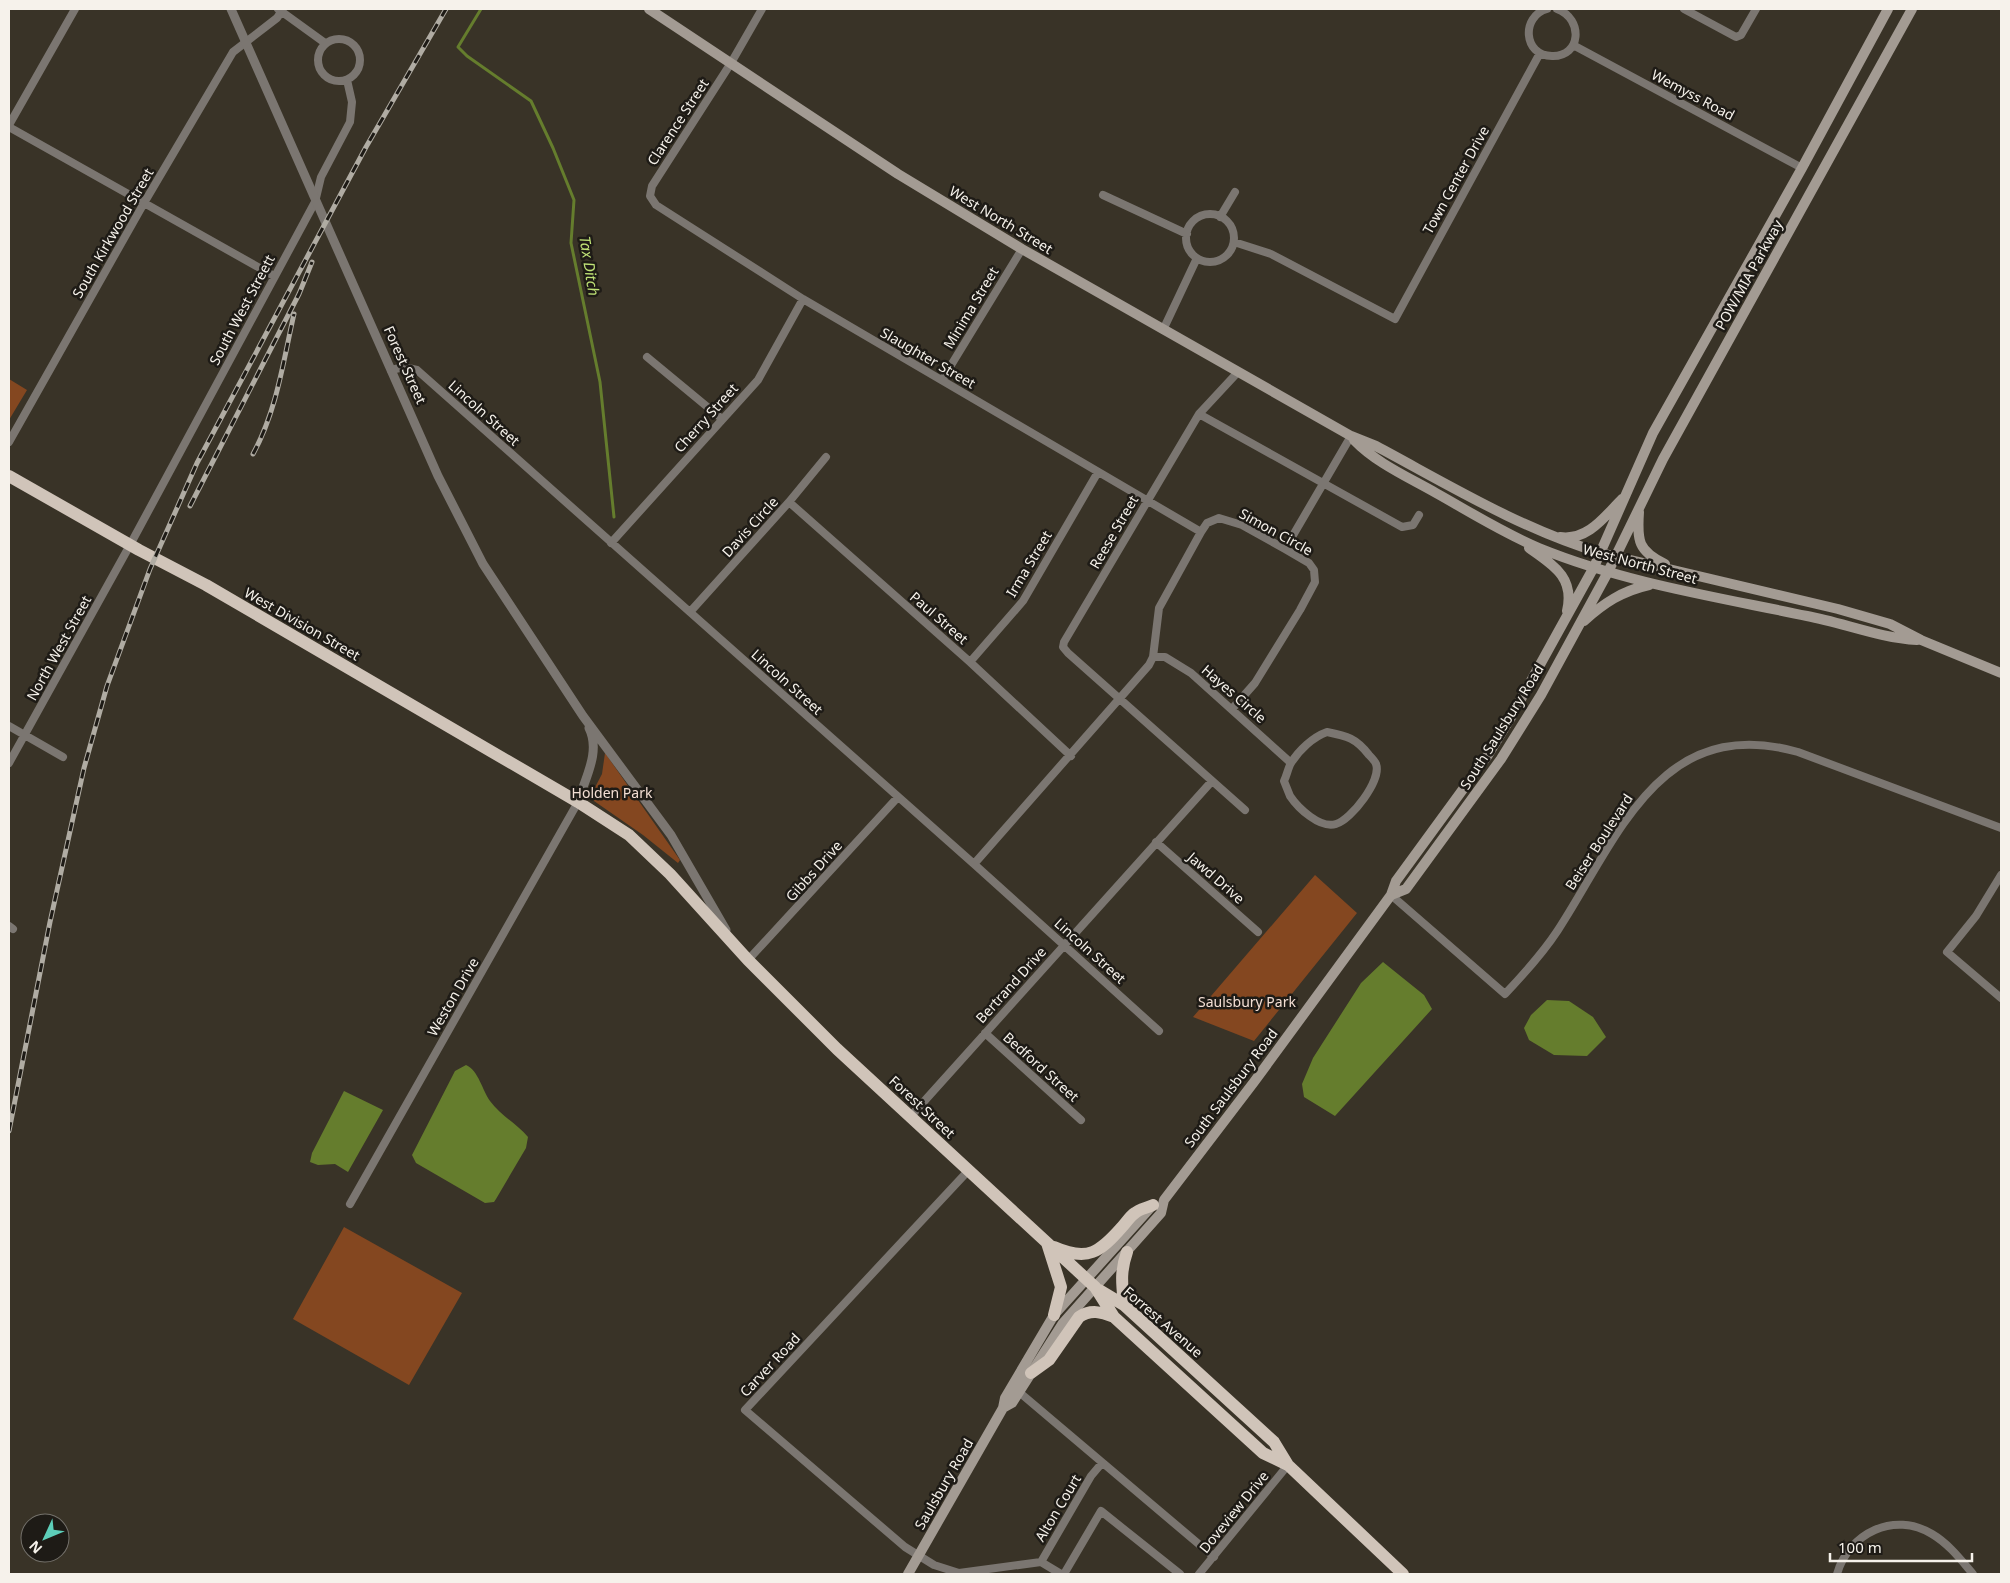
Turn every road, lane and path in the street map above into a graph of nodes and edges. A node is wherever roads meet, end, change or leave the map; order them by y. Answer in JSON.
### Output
{"nodes":[{"id":1,"x":75,"y":9,"type":"edge"},
{"id":2,"x":231,"y":9,"type":"edge"},
{"id":3,"x":648,"y":9,"type":"edge"},
{"id":4,"x":762,"y":9,"type":"edge"},
{"id":5,"x":1547,"y":9,"type":"edge"},
{"id":6,"x":1684,"y":9,"type":"edge"},
{"id":7,"x":1756,"y":9,"type":"edge"},
{"id":8,"x":1888,"y":9,"type":"edge"},
{"id":9,"x":1912,"y":9,"type":"edge"},
{"id":10,"x":280,"y":10,"type":"edge"},
{"id":11,"x":1562,"y":10,"type":"edge"},
{"id":12,"x":246,"y":42,"type":"junction"},
{"id":13,"x":325,"y":43,"type":"junction"},
{"id":14,"x":1573,"y":44,"type":"junction"},
{"id":15,"x":1540,"y":53,"type":"junction"},
{"id":16,"x":731,"y":63,"type":"junction"},
{"id":17,"x":347,"y":80,"type":"junction"},
{"id":18,"x":9,"y":126,"type":"edge"},
{"id":19,"x":1802,"y":168,"type":"junction"},
{"id":20,"x":1235,"y":192,"type":"dead end"},
{"id":21,"x":1811,"y":192,"type":"junction"},
{"id":22,"x":1103,"y":195,"type":"dead end"},
{"id":23,"x":650,"y":196,"type":"joint"},
{"id":24,"x":316,"y":202,"type":"junction"},
{"id":25,"x":144,"y":204,"type":"junction"},
{"id":26,"x":1220,"y":217,"type":"junction"},
{"id":27,"x":1187,"y":234,"type":"junction"},
{"id":28,"x":1234,"y":242,"type":"junction"},
{"id":29,"x":1022,"y":249,"type":"junction"},
{"id":30,"x":1197,"y":258,"type":"junction"},
{"id":31,"x":274,"y":276,"type":"junction"},
{"id":32,"x":803,"y":299,"type":"junction"},
{"id":33,"x":1163,"y":330,"type":"junction"},
{"id":34,"x":647,"y":357,"type":"dead end"},
{"id":35,"x":391,"y":370,"type":"junction"},
{"id":36,"x":1238,"y":372,"type":"junction"},
{"id":37,"x":942,"y":380,"type":"junction"},
{"id":38,"x":1199,"y":414,"type":"junction"},
{"id":39,"x":722,"y":419,"type":"junction"},
{"id":40,"x":1351,"y":436,"type":"junction"},
{"id":41,"x":9,"y":442,"type":"edge"},
{"id":42,"x":826,"y":457,"type":"dead end"},
{"id":43,"x":1098,"y":472,"type":"junction"},
{"id":44,"x":9,"y":476,"type":"edge"},
{"id":45,"x":1324,"y":483,"type":"junction"},
{"id":46,"x":1626,"y":495,"type":"junction"},
{"id":47,"x":1147,"y":500,"type":"junction"},
{"id":48,"x":789,"y":502,"type":"junction"},
{"id":49,"x":1639,"y":507,"type":"junction"},
{"id":50,"x":1418,"y":515,"type":"dead end"},
{"id":51,"x":1503,"y":531,"type":"junction"},
{"id":52,"x":1201,"y":532,"type":"junction"},
{"id":53,"x":1549,"y":534,"type":"junction"},
{"id":54,"x":611,"y":543,"type":"junction"},
{"id":55,"x":130,"y":545,"type":"junction"},
{"id":56,"x":1285,"y":548,"type":"junction"},
{"id":57,"x":1601,"y":553,"type":"junction"},
{"id":58,"x":1615,"y":557,"type":"junction"},
{"id":59,"x":1594,"y":567,"type":"junction"},
{"id":60,"x":1608,"y":572,"type":"junction"},
{"id":61,"x":1682,"y":572,"type":"junction"},
{"id":62,"x":1652,"y":584,"type":"junction"},
{"id":63,"x":690,"y":612,"type":"junction"},
{"id":64,"x":1564,"y":621,"type":"junction"},
{"id":65,"x":1580,"y":624,"type":"junction"},
{"id":66,"x":1921,"y":640,"type":"junction"},
{"id":67,"x":1153,"y":657,"type":"junction"},
{"id":68,"x":970,"y":662,"type":"junction"},
{"id":69,"x":2001,"y":673,"type":"edge"},
{"id":70,"x":1121,"y":699,"type":"junction"},
{"id":71,"x":1232,"y":709,"type":"junction"},
{"id":72,"x":583,"y":716,"type":"junction"},
{"id":73,"x":9,"y":726,"type":"edge"},
{"id":74,"x":25,"y":735,"type":"junction"},
{"id":75,"x":1071,"y":756,"type":"junction"},
{"id":76,"x":63,"y":757,"type":"dead end"},
{"id":77,"x":9,"y":762,"type":"edge"},
{"id":78,"x":1291,"y":763,"type":"junction"},
{"id":79,"x":1212,"y":781,"type":"junction"},
{"id":80,"x":898,"y":797,"type":"junction"},
{"id":81,"x":578,"y":802,"type":"junction"},
{"id":82,"x":1245,"y":810,"type":"dead end"},
{"id":83,"x":2001,"y":828,"type":"edge"},
{"id":84,"x":1156,"y":842,"type":"junction"},
{"id":85,"x":974,"y":864,"type":"junction"},
{"id":86,"x":2001,"y":874,"type":"edge"},
{"id":87,"x":1391,"y":895,"type":"junction"},
{"id":88,"x":1258,"y":932,"type":"dead end"},
{"id":89,"x":734,"y":943,"type":"junction"},
{"id":90,"x":1064,"y":945,"type":"junction"},
{"id":91,"x":748,"y":960,"type":"junction"},
{"id":92,"x":2001,"y":998,"type":"edge"},
{"id":93,"x":1159,"y":1030,"type":"dead end"},
{"id":94,"x":985,"y":1033,"type":"junction"},
{"id":95,"x":910,"y":1117,"type":"junction"},
{"id":96,"x":1081,"y":1120,"type":"dead end"},
{"id":97,"x":968,"y":1170,"type":"junction"},
{"id":98,"x":1158,"y":1203,"type":"junction"},
{"id":99,"x":350,"y":1204,"type":"dead end"},
{"id":100,"x":1047,"y":1243,"type":"junction"},
{"id":101,"x":1127,"y":1252,"type":"junction"},
{"id":102,"x":1090,"y":1283,"type":"junction"},
{"id":103,"x":1124,"y":1305,"type":"junction"},
{"id":104,"x":1054,"y":1315,"type":"junction"},
{"id":105,"x":1114,"y":1317,"type":"junction"},
{"id":106,"x":1030,"y":1373,"type":"junction"},
{"id":107,"x":1019,"y":1392,"type":"junction"},
{"id":108,"x":1003,"y":1408,"type":"junction"},
{"id":109,"x":1102,"y":1463,"type":"junction"},
{"id":110,"x":1288,"y":1465,"type":"junction"},
{"id":111,"x":918,"y":1556,"type":"junction"},
{"id":112,"x":1214,"y":1557,"type":"junction"},
{"id":113,"x":1041,"y":1562,"type":"junction"},
{"id":114,"x":908,"y":1574,"type":"edge"},
{"id":115,"x":1062,"y":1574,"type":"edge"},
{"id":116,"x":1180,"y":1574,"type":"edge"},
{"id":117,"x":1199,"y":1574,"type":"edge"},
{"id":118,"x":1403,"y":1574,"type":"edge"},
{"id":119,"x":1837,"y":1574,"type":"edge"},
{"id":120,"x":1973,"y":1574,"type":"edge"}],
"edges":[{"from":1,"to":18,"type":"street"},
{"from":2,"to":12,"type":"street","name":"Forest Street"},
{"from":3,"to":16,"type":"main road","name":"West North Street"},
{"from":4,"to":16,"type":"street","name":"Clarence Street"},
{"from":5,"to":15,"type":"street"},
{"from":6,"to":7,"type":"street"},
{"from":8,"to":19,"type":"main road","name":"POW/MIA Parkway"},
{"from":9,"to":21,"type":"main road","name":"POW/MIA Parkway"},
{"from":10,"to":12,"type":"street","name":"South Kirkwood Street"},
{"from":10,"to":13,"type":"street"},
{"from":11,"to":14,"type":"street"},
{"from":12,"to":24,"type":"street","name":"Forest Street"},
{"from":12,"to":25,"type":"street","name":"South Kirkwood Street"},
{"from":13,"to":17,"type":"street"},
{"from":13,"to":17,"type":"street"},
{"from":14,"to":15,"type":"street"},
{"from":14,"to":19,"type":"street","name":"Wemyss Road"},
{"from":15,"to":28,"type":"street","name":"Town Center Drive"},
{"from":16,"to":23,"type":"street","name":"Clarence Street"},
{"from":16,"to":29,"type":"main road","name":"West North Street"},
{"from":17,"to":24,"type":"street","name":"South West Streett"},
{"from":18,"to":25,"type":"street"},
{"from":19,"to":21,"type":"main road"},
{"from":19,"to":46,"type":"main road","name":"POW/MIA Parkway"},
{"from":20,"to":26,"type":"street"},
{"from":21,"to":49,"type":"main road","name":"POW/MIA Parkway"},
{"from":22,"to":27,"type":"street"},
{"from":23,"to":32,"type":"street","name":"Slaughter Street"},
{"from":24,"to":31,"type":"street","name":"South West Streett"},
{"from":24,"to":35,"type":"street","name":"Forest Street"},
{"from":25,"to":31,"type":"street"},
{"from":25,"to":41,"type":"street","name":"South Kirkwood Street"},
{"from":26,"to":27,"type":"street"},
{"from":26,"to":28,"type":"street"},
{"from":27,"to":30,"type":"street"},
{"from":28,"to":30,"type":"street"},
{"from":29,"to":33,"type":"main road","name":"West North Street"},
{"from":29,"to":37,"type":"street","name":"Minima Street"},
{"from":30,"to":33,"type":"street"},
{"from":31,"to":55,"type":"street","name":"South West Streett"},
{"from":32,"to":37,"type":"street","name":"Slaughter Street"},
{"from":32,"to":39,"type":"street","name":"Cherry Street"},
{"from":33,"to":36,"type":"main road","name":"West North Street"},
{"from":34,"to":39,"type":"street"},
{"from":35,"to":54,"type":"street","name":"Lincoln Street"},
{"from":35,"to":72,"type":"street","name":"Forest Street"},
{"from":36,"to":38,"type":"street","name":"Reese Street"},
{"from":36,"to":40,"type":"main road","name":"West North Street"},
{"from":37,"to":43,"type":"street","name":"Slaughter Street"},
{"from":38,"to":45,"type":"street"},
{"from":38,"to":47,"type":"street","name":"Reese Street"},
{"from":39,"to":54,"type":"street","name":"Cherry Street"},
{"from":40,"to":45,"type":"street"},
{"from":40,"to":51,"type":"main road","name":"West North Street"},
{"from":40,"to":53,"type":"main road","name":"West North Street"},
{"from":42,"to":48,"type":"street","name":"Davis Circle"},
{"from":43,"to":47,"type":"street","name":"Slaughter Street"},
{"from":43,"to":68,"type":"street","name":"Irma Street"},
{"from":44,"to":55,"type":"highway","name":"West Division Street"},
{"from":45,"to":50,"type":"street"},
{"from":45,"to":56,"type":"street"},
{"from":46,"to":53,"type":"main road"},
{"from":46,"to":57,"type":"main road","name":"POW/MIA Parkway"},
{"from":47,"to":52,"type":"street","name":"Slaughter Street"},
{"from":47,"to":70,"type":"street","name":"Reese Street"},
{"from":48,"to":63,"type":"street","name":"Davis Circle"},
{"from":48,"to":68,"type":"street","name":"Paul Street"},
{"from":49,"to":58,"type":"main road","name":"POW/MIA Parkway"},
{"from":49,"to":61,"type":"main road"},
{"from":51,"to":59,"type":"main road","name":"West North Street"},
{"from":51,"to":64,"type":"main road"},
{"from":52,"to":56,"type":"street","name":"Simon Circle"},
{"from":52,"to":67,"type":"street","name":"Simon Circle"},
{"from":53,"to":57,"type":"main road","name":"West North Street"},
{"from":54,"to":63,"type":"street","name":"Lincoln Street"},
{"from":55,"to":74,"type":"street","name":"North West Street"},
{"from":55,"to":81,"type":"highway","name":"West Division Street"},
{"from":56,"to":71,"type":"street","name":"Simon Circle"},
{"from":57,"to":58,"type":"main road","name":"West North Street"},
{"from":57,"to":59,"type":"main road","name":"South Saulsbury Road"},
{"from":58,"to":60,"type":"main road","name":"South Saulsbury Road"},
{"from":58,"to":61,"type":"main road","name":"West North Street"},
{"from":59,"to":60,"type":"main road","name":"West North Street"},
{"from":59,"to":64,"type":"main road","name":"South Saulsbury Road"},
{"from":60,"to":62,"type":"main road","name":"West North Street"},
{"from":60,"to":65,"type":"main road","name":"South Saulsbury Road"},
{"from":61,"to":66,"type":"main road","name":"West North Street"},
{"from":62,"to":65,"type":"main road"},
{"from":62,"to":66,"type":"main road","name":"West North Street"},
{"from":63,"to":80,"type":"street","name":"Lincoln Street"},
{"from":64,"to":87,"type":"main road","name":"South Saulsbury Road"},
{"from":65,"to":87,"type":"main road","name":"South Saulsbury Road"},
{"from":66,"to":69,"type":"main road","name":"West North Street"},
{"from":67,"to":70,"type":"street"},
{"from":67,"to":71,"type":"street","name":"Hayes Circle"},
{"from":68,"to":75,"type":"street","name":"Paul Street"},
{"from":70,"to":75,"type":"street"},
{"from":70,"to":79,"type":"street","name":"Reese Street"},
{"from":71,"to":78,"type":"street","name":"Hayes Circle"},
{"from":72,"to":81,"type":"street","name":"Forest Street"},
{"from":72,"to":89,"type":"street","name":"Forest Street"},
{"from":73,"to":74,"type":"street"},
{"from":74,"to":76,"type":"street"},
{"from":74,"to":77,"type":"street","name":"North West Street"},
{"from":75,"to":85,"type":"street"},
{"from":78,"to":78,"type":"street"},
{"from":79,"to":82,"type":"street","name":"Reese Street"},
{"from":79,"to":84,"type":"street","name":"Bertrand Drive"},
{"from":80,"to":85,"type":"street","name":"Lincoln Street"},
{"from":80,"to":91,"type":"street","name":"Gibbs Drive"},
{"from":81,"to":89,"type":"highway","name":"Forest Street"},
{"from":81,"to":99,"type":"street","name":"Weston Drive"},
{"from":83,"to":87,"type":"street","name":"Beiser Boulevard"},
{"from":84,"to":88,"type":"street","name":"Jawd Drive"},
{"from":84,"to":90,"type":"street","name":"Bertrand Drive"},
{"from":85,"to":90,"type":"street","name":"Lincoln Street"},
{"from":86,"to":92,"type":"street"},
{"from":87,"to":98,"type":"main road","name":"South Saulsbury Road"},
{"from":89,"to":91,"type":"highway","name":"Forest Street"},
{"from":90,"to":93,"type":"street","name":"Lincoln Street"},
{"from":90,"to":94,"type":"street","name":"Bertrand Drive"},
{"from":91,"to":95,"type":"highway","name":"Forest Street"},
{"from":94,"to":95,"type":"street","name":"Bertrand Drive"},
{"from":94,"to":96,"type":"street","name":"Bedford Street"},
{"from":95,"to":97,"type":"highway","name":"Forest Street"},
{"from":97,"to":100,"type":"highway","name":"Forest Street"},
{"from":97,"to":111,"type":"street","name":"Carver Road"},
{"from":98,"to":100,"type":"highway"},
{"from":98,"to":101,"type":"main road","name":"South Saulsbury Road"},
{"from":98,"to":102,"type":"main road","name":"South Saulsbury Road"},
{"from":100,"to":102,"type":"highway","name":"Forest Street"},
{"from":100,"to":104,"type":"highway"},
{"from":101,"to":102,"type":"main road","name":"South Saulsbury Road"},
{"from":101,"to":103,"type":"highway"},
{"from":102,"to":103,"type":"highway","name":"Forrest Avenue"},
{"from":102,"to":104,"type":"main road","name":"Saulsbury Road"},
{"from":102,"to":105,"type":"highway","name":"Forrest Avenue"},
{"from":102,"to":106,"type":"main road","name":"Saulsbury Road"},
{"from":103,"to":110,"type":"highway","name":"Forrest Avenue"},
{"from":104,"to":108,"type":"main road","name":"Saulsbury Road"},
{"from":105,"to":106,"type":"highway"},
{"from":105,"to":110,"type":"highway","name":"Forrest Avenue"},
{"from":106,"to":107,"type":"main road","name":"Saulsbury Road"},
{"from":107,"to":108,"type":"main road","name":"Saulsbury Road"},
{"from":107,"to":109,"type":"street"},
{"from":108,"to":111,"type":"main road","name":"Saulsbury Road"},
{"from":109,"to":112,"type":"street"},
{"from":109,"to":113,"type":"street","name":"Alton Court"},
{"from":110,"to":112,"type":"street","name":"Doveview Drive"},
{"from":110,"to":118,"type":"highway","name":"Forrest Avenue"},
{"from":111,"to":113,"type":"street","name":"Alton Court"},
{"from":111,"to":114,"type":"main road","name":"Saulsbury Road"},
{"from":112,"to":117,"type":"street","name":"Doveview Drive"},
{"from":113,"to":115,"type":"street"},
{"from":115,"to":116,"type":"street"},
{"from":119,"to":120,"type":"street"}]}
